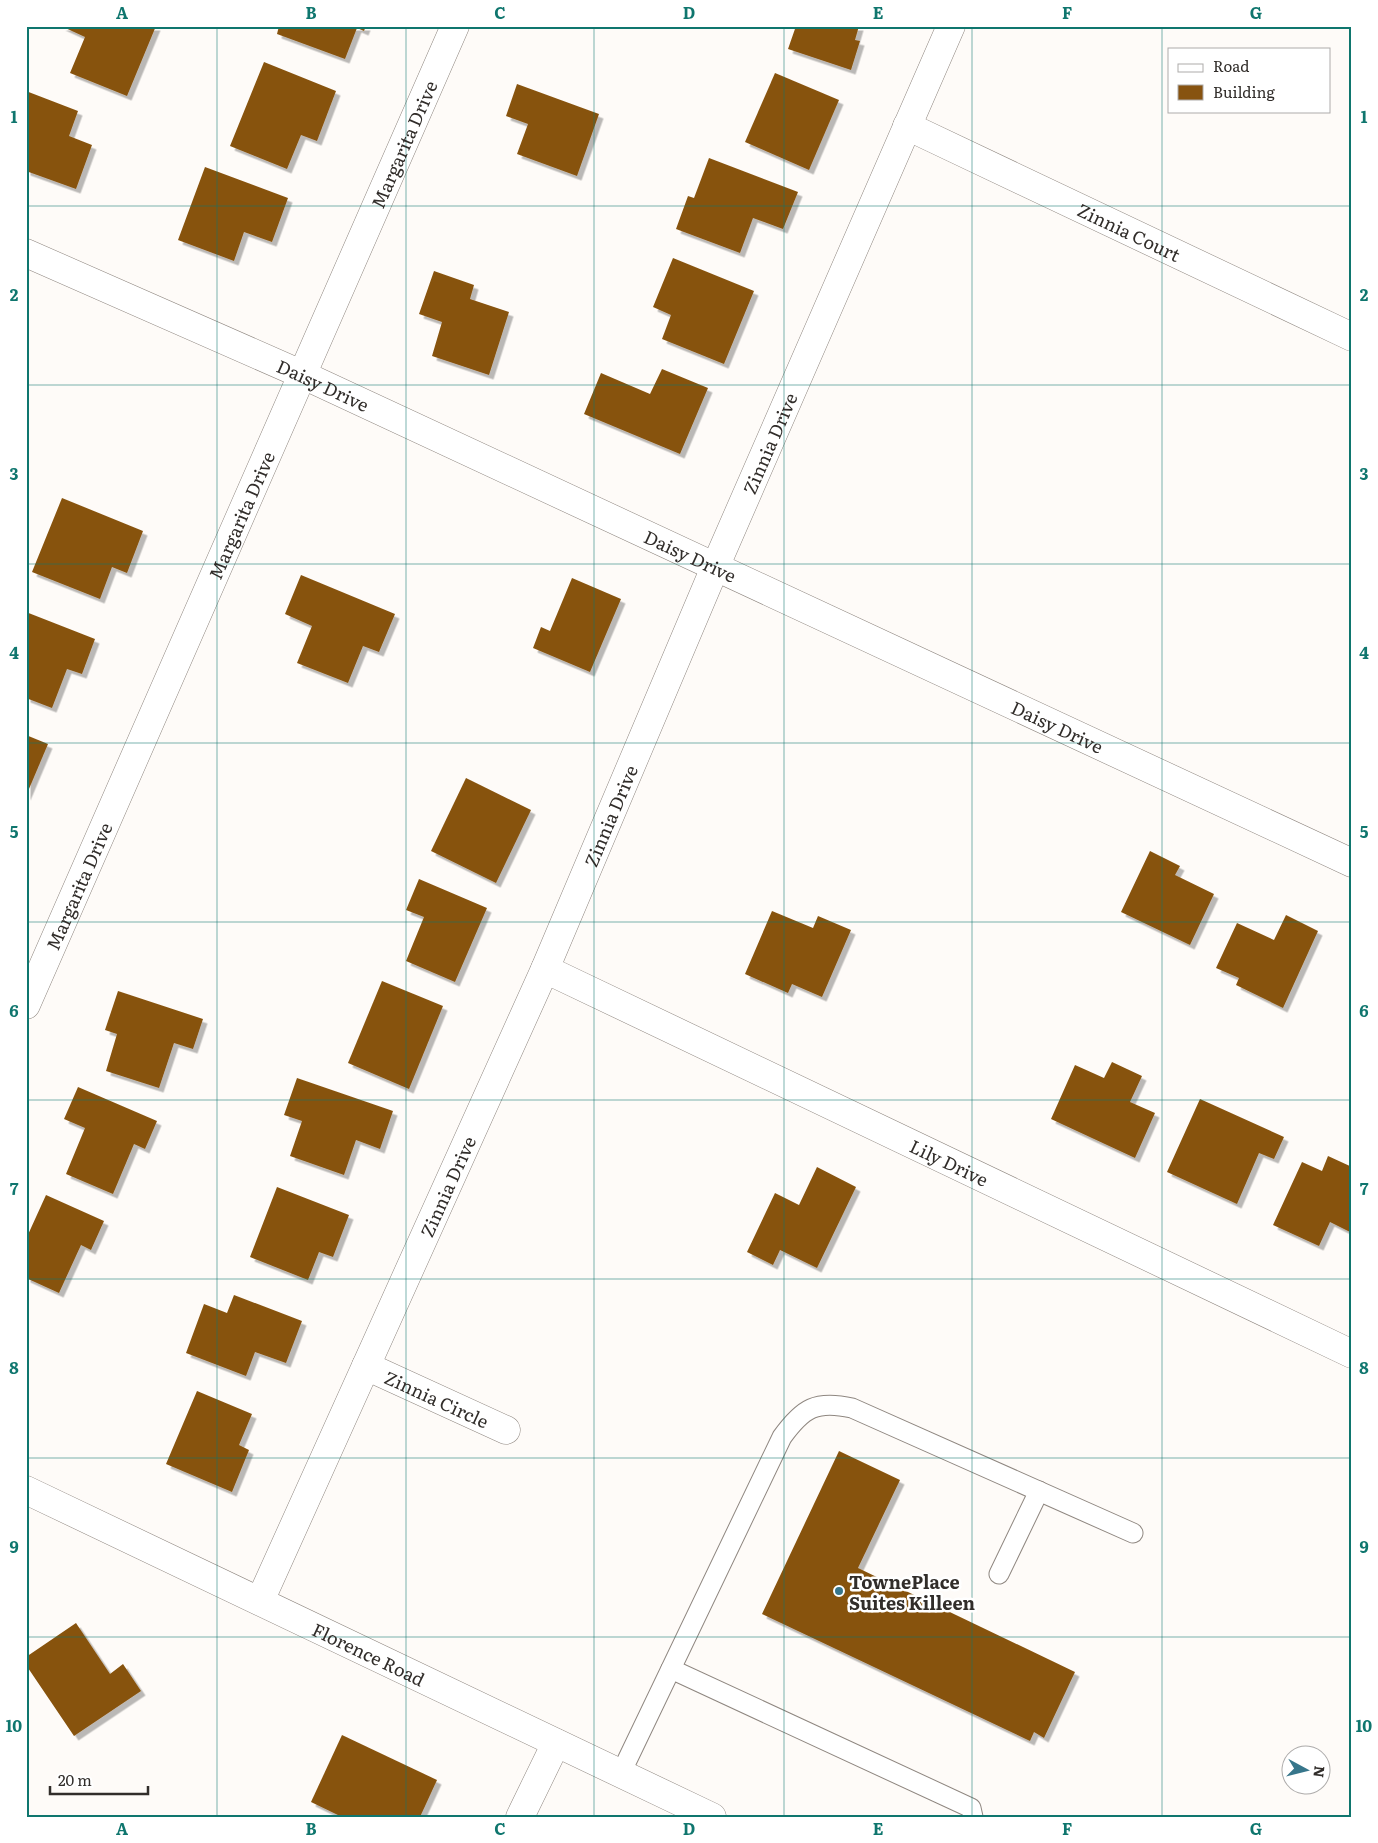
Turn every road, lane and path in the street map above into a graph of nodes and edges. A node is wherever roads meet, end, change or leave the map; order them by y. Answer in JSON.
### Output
{"nodes":[{"id":1,"x":455,"y":26,"type":"edge"},
{"id":2,"x":951,"y":26,"type":"edge"},
{"id":3,"x":907,"y":126,"type":"junction"},
{"id":4,"x":26,"y":254,"type":"edge"},
{"id":5,"x":1352,"y":337,"type":"edge"},
{"id":6,"x":301,"y":374,"type":"junction"},
{"id":7,"x":716,"y":565,"type":"junction"},
{"id":8,"x":1352,"y":863,"type":"edge"},
{"id":9,"x":545,"y":969,"type":"junction"},
{"id":10,"x":26,"y":1005,"type":"edge"},
{"id":11,"x":1352,"y":1354,"type":"edge"},
{"id":12,"x":366,"y":1366,"type":"junction"},
{"id":13,"x":506,"y":1430,"type":"dead end"},
{"id":14,"x":26,"y":1490,"type":"edge"},
{"id":15,"x":1040,"y":1491,"type":"junction"},
{"id":16,"x":1133,"y":1533,"type":"dead end"},
{"id":17,"x":999,"y":1574,"type":"dead end"},
{"id":18,"x":260,"y":1601,"type":"junction"},
{"id":19,"x":671,"y":1669,"type":"junction"},
{"id":20,"x":556,"y":1742,"type":"junction"},
{"id":21,"x":621,"y":1773,"type":"junction"},
{"id":22,"x":520,"y":1817,"type":"edge"},
{"id":23,"x":712,"y":1817,"type":"edge"},
{"id":24,"x":973,"y":1817,"type":"edge"}],
"edges":[{"from":1,"to":6,"type":"street","name":"Margarita Drive"},
{"from":2,"to":3,"type":"street","name":"Zinnia Drive"},
{"from":3,"to":5,"type":"street","name":"Zinnia Court"},
{"from":3,"to":7,"type":"street","name":"Zinnia Drive"},
{"from":4,"to":6,"type":"street","name":"Daisy Drive"},
{"from":6,"to":7,"type":"street","name":"Daisy Drive"},
{"from":6,"to":10,"type":"street","name":"Margarita Drive"},
{"from":7,"to":8,"type":"street","name":"Daisy Drive"},
{"from":7,"to":9,"type":"street","name":"Zinnia Drive"},
{"from":9,"to":11,"type":"street","name":"Lily Drive"},
{"from":9,"to":12,"type":"street","name":"Zinnia Drive"},
{"from":12,"to":13,"type":"street","name":"Zinnia Circle"},
{"from":12,"to":18,"type":"street","name":"Zinnia Drive"},
{"from":14,"to":18,"type":"street","name":"Florence Road"},
{"from":15,"to":16,"type":"lane"},
{"from":15,"to":17,"type":"lane"},
{"from":15,"to":19,"type":"lane"},
{"from":18,"to":20,"type":"street","name":"Florence Road"},
{"from":19,"to":21,"type":"lane"},
{"from":19,"to":24,"type":"lane"},
{"from":20,"to":21,"type":"street","name":"Florence Road"},
{"from":20,"to":22,"type":"street"},
{"from":21,"to":23,"type":"street","name":"Florence Road"}]}
